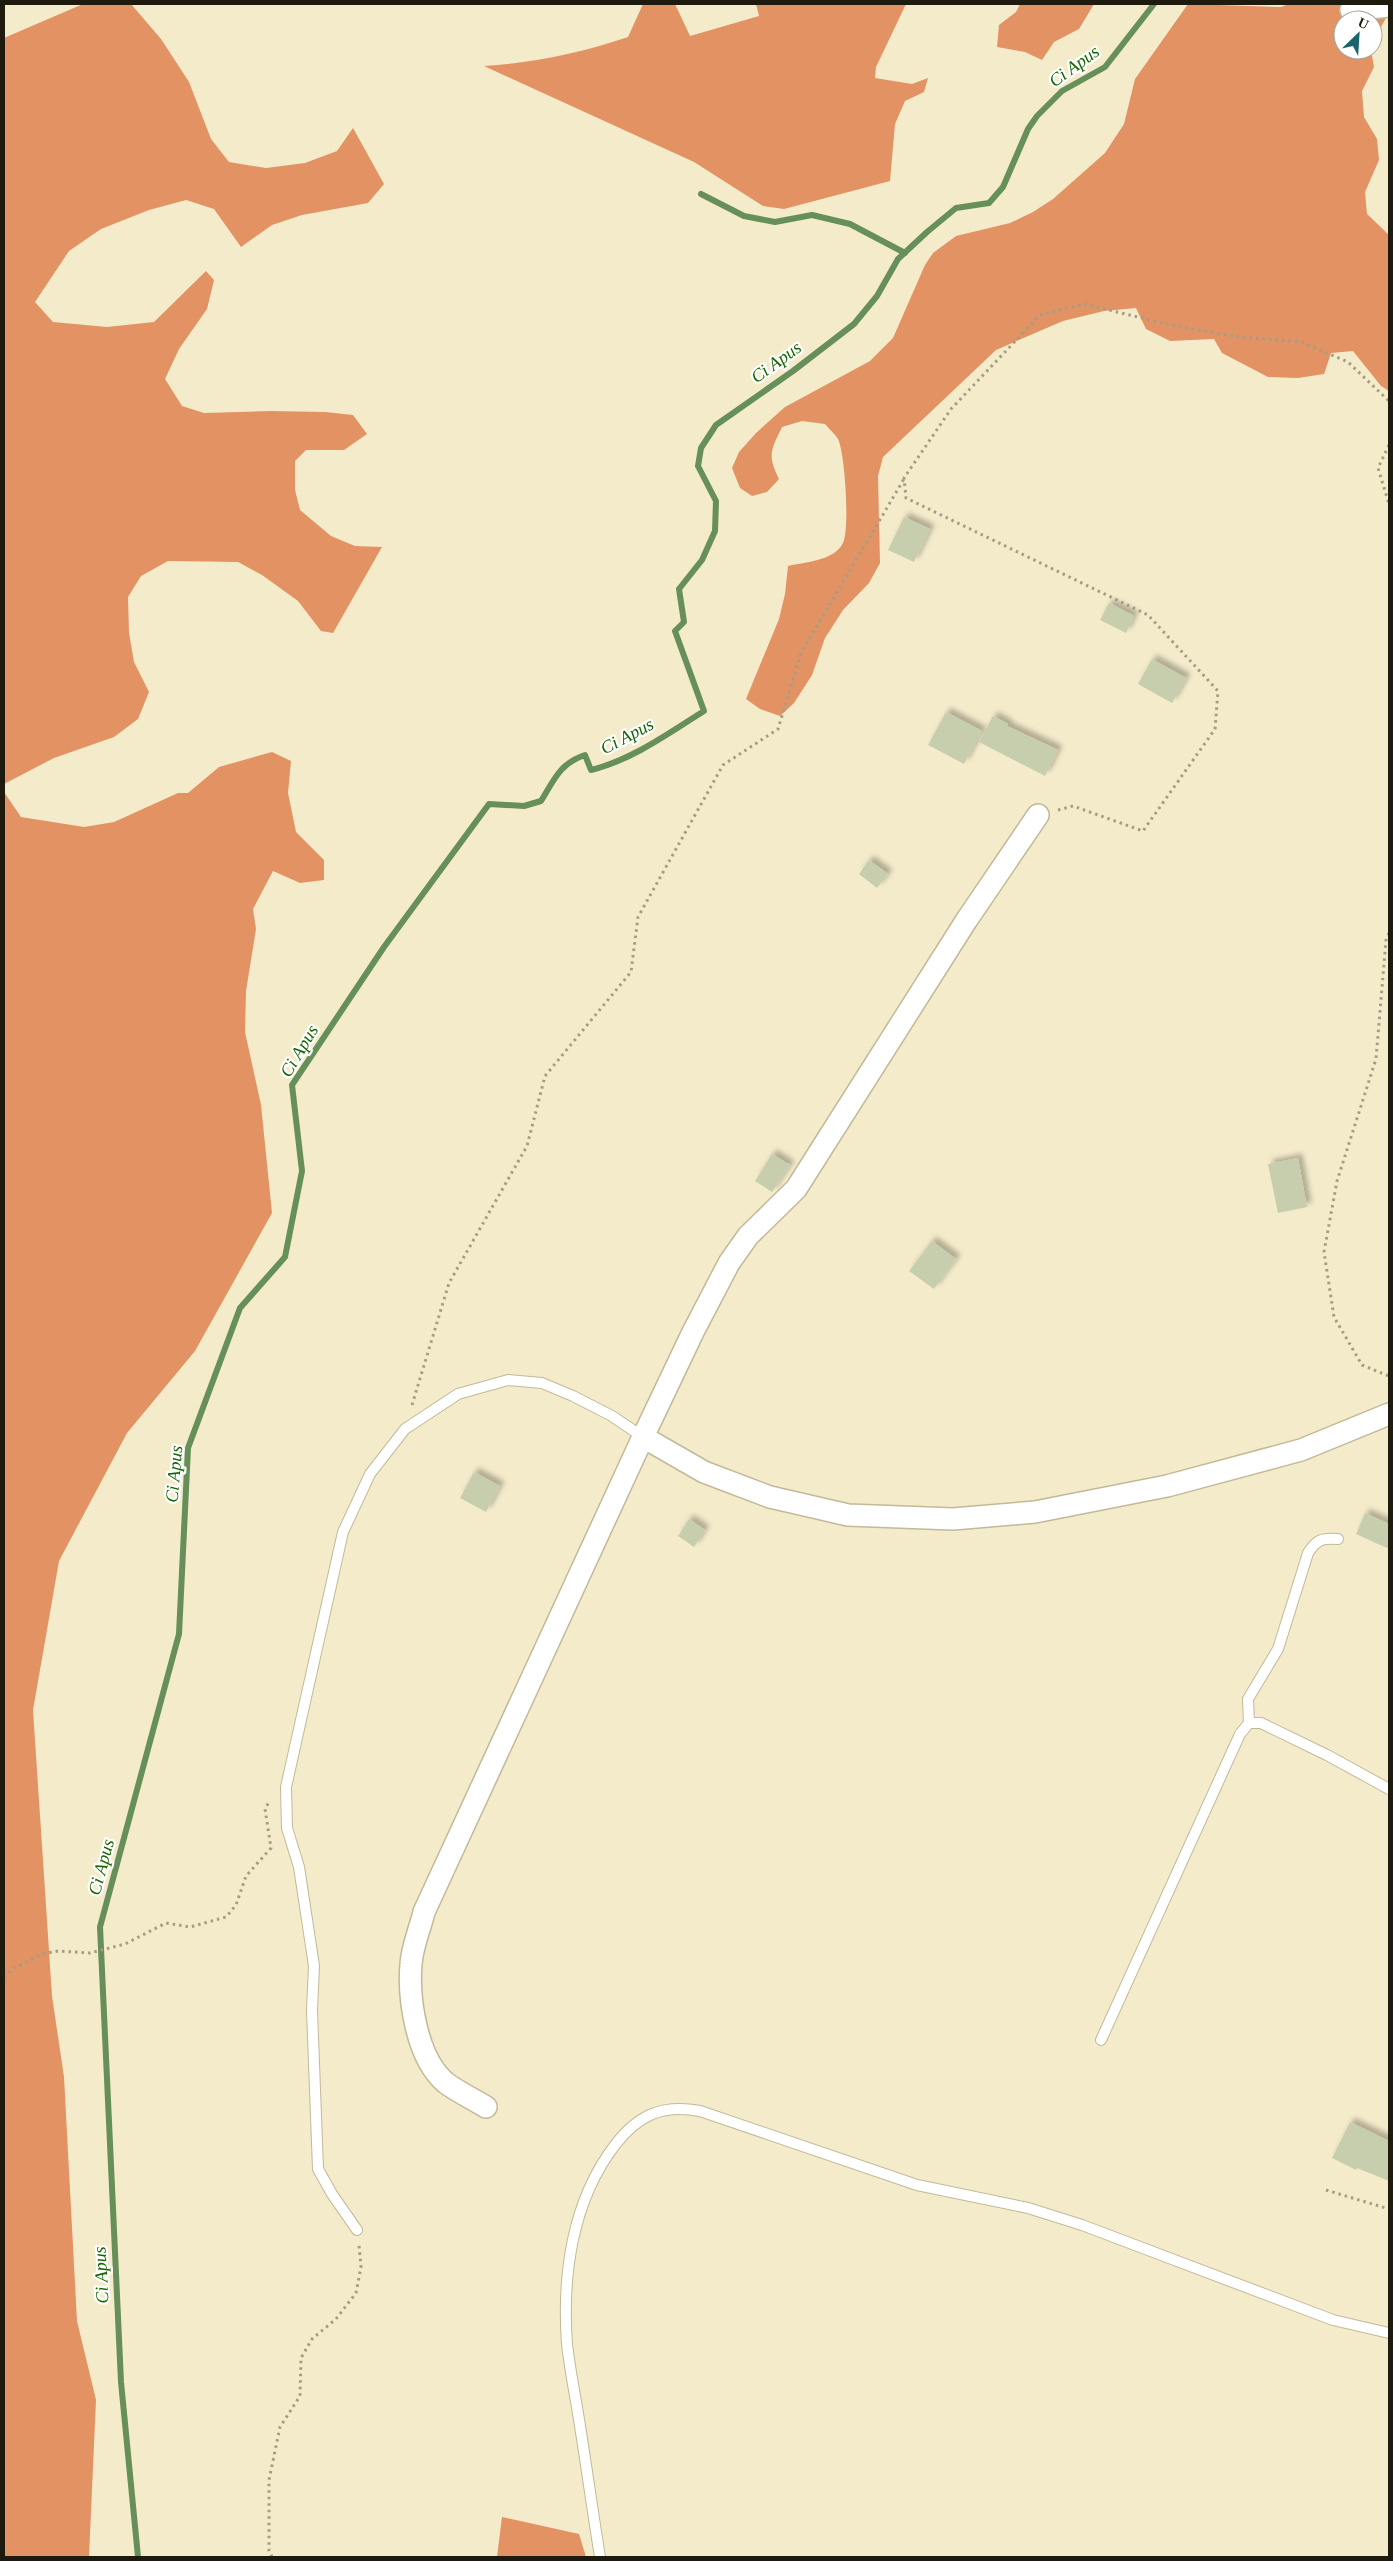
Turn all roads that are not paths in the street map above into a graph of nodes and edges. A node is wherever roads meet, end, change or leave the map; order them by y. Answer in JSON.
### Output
{"nodes":[{"id":1,"x":1389,"y":6,"type":"edge"},
{"id":2,"x":1351,"y":10,"type":"dead end"},
{"id":3,"x":1038,"y":815,"type":"road end"},
{"id":4,"x":1389,"y":1414,"type":"edge"},
{"id":5,"x":643,"y":1437,"type":"junction"},
{"id":6,"x":1338,"y":1539,"type":"dead end"},
{"id":7,"x":1249,"y":1723,"type":"junction"},
{"id":8,"x":1389,"y":1789,"type":"edge"},
{"id":9,"x":1101,"y":2040,"type":"dead end"},
{"id":10,"x":486,"y":2107,"type":"dead end"},
{"id":11,"x":357,"y":2230,"type":"road end"},
{"id":12,"x":1389,"y":2333,"type":"edge"},
{"id":13,"x":600,"y":2557,"type":"edge"}],
"edges":[{"from":1,"to":2,"type":"street"},
{"from":3,"to":5,"type":"street"},
{"from":4,"to":5,"type":"street"},
{"from":5,"to":10,"type":"street"},
{"from":5,"to":11,"type":"lane"},
{"from":6,"to":7,"type":"lane"},
{"from":7,"to":8,"type":"lane"},
{"from":7,"to":9,"type":"lane"},
{"from":12,"to":13,"type":"lane"}]}
